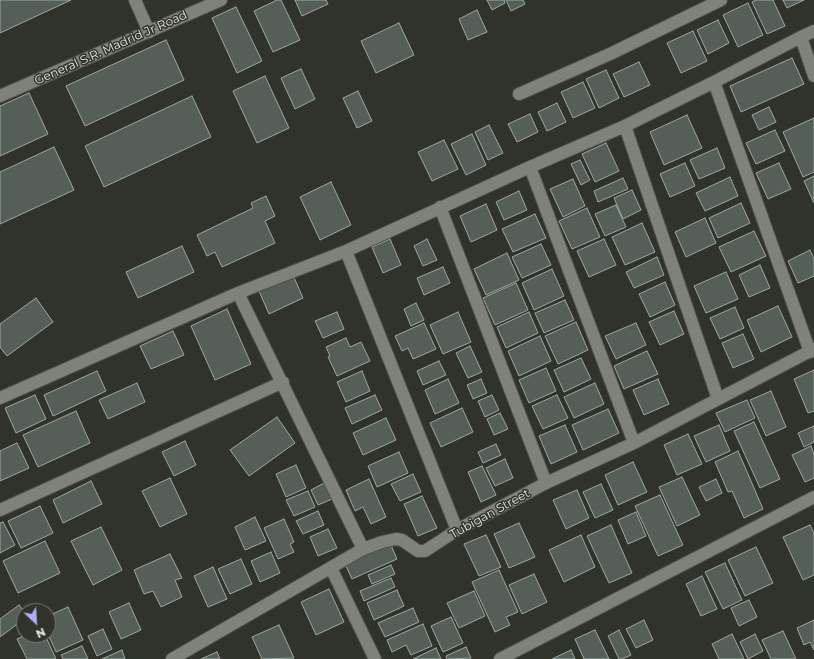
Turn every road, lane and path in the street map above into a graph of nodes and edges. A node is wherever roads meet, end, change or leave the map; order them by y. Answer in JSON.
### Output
{"nodes":[{"id":1,"x":135,"y":0,"type":"edge"},
{"id":2,"x":221,"y":0,"type":"edge"},
{"id":3,"x":721,"y":0,"type":"edge"},
{"id":4,"x":814,"y":31,"type":"edge"},
{"id":5,"x":149,"y":32,"type":"junction"},
{"id":6,"x":801,"y":37,"type":"junction"},
{"id":7,"x":814,"y":76,"type":"edge"},
{"id":8,"x":714,"y":82,"type":"junction"},
{"id":9,"x":519,"y":94,"type":"dead end"},
{"id":10,"x":0,"y":96,"type":"edge"},
{"id":11,"x":625,"y":126,"type":"junction"},
{"id":12,"x":530,"y":167,"type":"junction"},
{"id":13,"x":440,"y":207,"type":"junction"},
{"id":14,"x":346,"y":251,"type":"junction"},
{"id":15,"x":238,"y":293,"type":"junction"},
{"id":16,"x":812,"y":350,"type":"edge"},
{"id":17,"x":283,"y":382,"type":"junction"},
{"id":18,"x":0,"y":398,"type":"edge"},
{"id":19,"x":718,"y":399,"type":"junction"},
{"id":20,"x":634,"y":443,"type":"junction"},
{"id":21,"x":546,"y":483,"type":"junction"},
{"id":22,"x":814,"y":497,"type":"edge"},
{"id":23,"x":0,"y":510,"type":"edge"},
{"id":24,"x":457,"y":530,"type":"junction"},
{"id":25,"x":363,"y":549,"type":"junction"},
{"id":26,"x":330,"y":568,"type":"junction"},
{"id":27,"x":172,"y":659,"type":"edge"},
{"id":28,"x":375,"y":659,"type":"edge"},
{"id":29,"x":500,"y":659,"type":"edge"}],
"edges":[{"from":1,"to":5,"type":"street"},
{"from":2,"to":5,"type":"street","name":"General S.R. Madrid Jr Road"},
{"from":3,"to":9,"type":"street"},
{"from":4,"to":6,"type":"street"},
{"from":5,"to":10,"type":"street","name":"General S.R. Madrid Jr Road"},
{"from":6,"to":7,"type":"street"},
{"from":6,"to":8,"type":"street"},
{"from":8,"to":11,"type":"street"},
{"from":8,"to":16,"type":"street"},
{"from":11,"to":12,"type":"street"},
{"from":11,"to":19,"type":"street"},
{"from":12,"to":13,"type":"street"},
{"from":12,"to":20,"type":"street"},
{"from":13,"to":14,"type":"street"},
{"from":13,"to":21,"type":"street"},
{"from":14,"to":15,"type":"street"},
{"from":14,"to":24,"type":"street"},
{"from":15,"to":17,"type":"street"},
{"from":15,"to":18,"type":"street"},
{"from":16,"to":19,"type":"street","name":"Tubigan Street"},
{"from":17,"to":23,"type":"street"},
{"from":17,"to":25,"type":"street"},
{"from":19,"to":20,"type":"street","name":"Tubigan Street"},
{"from":20,"to":21,"type":"street","name":"Tubigan Street"},
{"from":21,"to":24,"type":"street","name":"Tubigan Street"},
{"from":22,"to":29,"type":"street"},
{"from":24,"to":25,"type":"street","name":"Tubigan Street"},
{"from":25,"to":26,"type":"street","name":"Tubigan Street"},
{"from":26,"to":27,"type":"street","name":"Tubigan Street"},
{"from":26,"to":28,"type":"street"}]}
